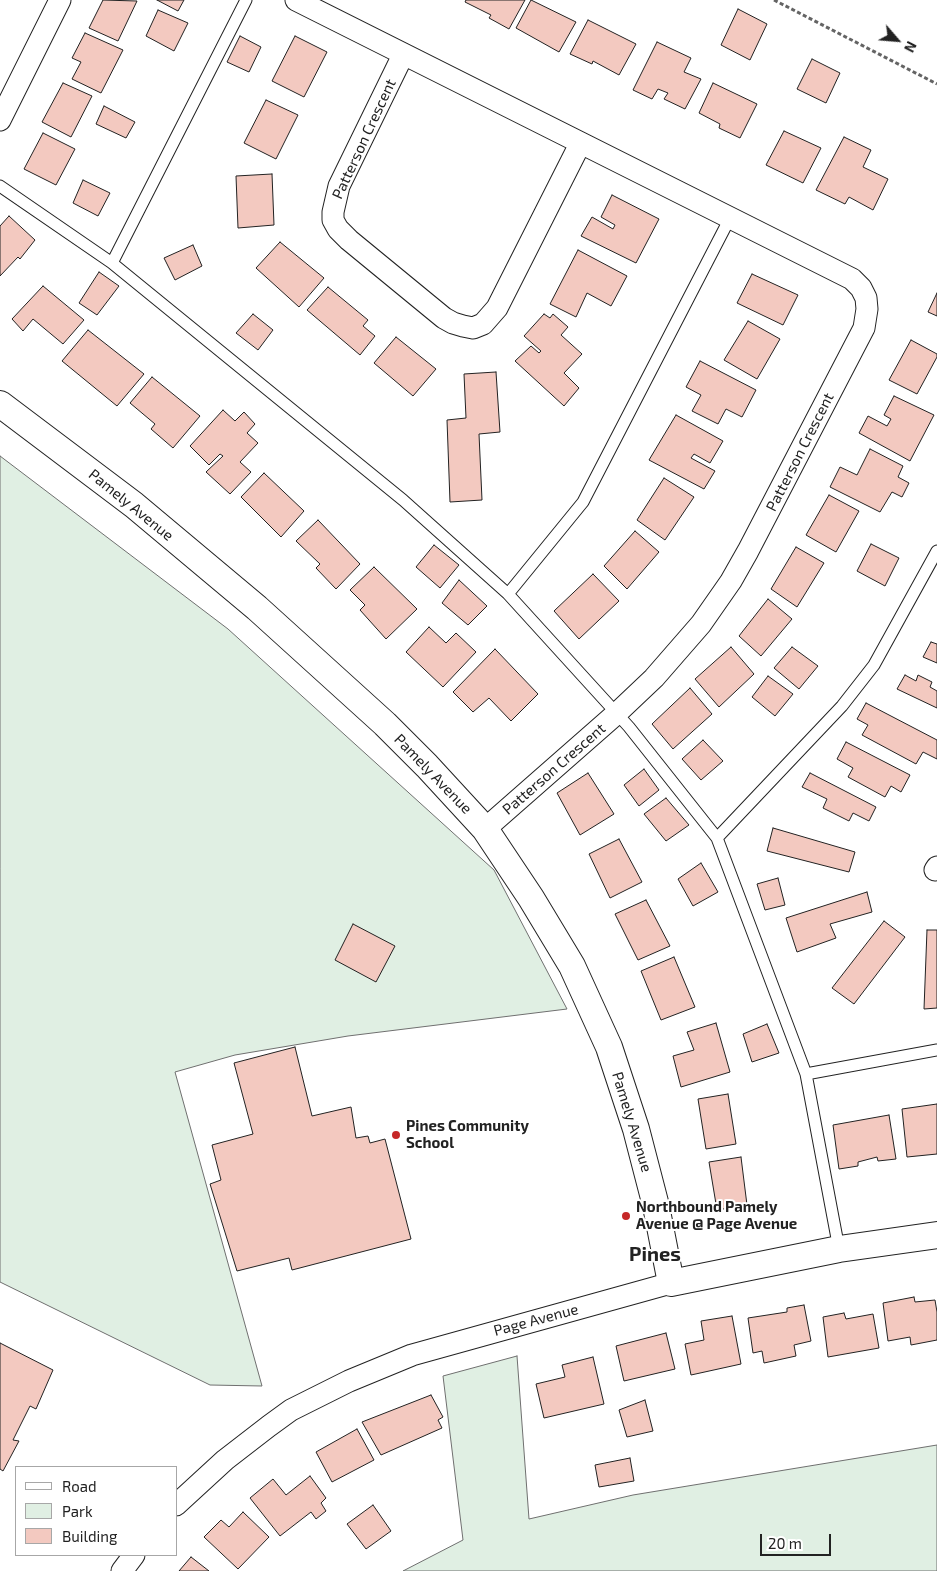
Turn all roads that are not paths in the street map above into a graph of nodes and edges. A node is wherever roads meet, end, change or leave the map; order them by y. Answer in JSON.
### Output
{"nodes":[{"id":1,"x":60,"y":0,"type":"edge"},
{"id":2,"x":246,"y":0,"type":"edge"},
{"id":3,"x":296,"y":0,"type":"edge"},
{"id":4,"x":404,"y":55,"type":"junction"},
{"id":5,"x":0,"y":120,"type":"edge"},
{"id":6,"x":580,"y":144,"type":"junction"},
{"id":7,"x":0,"y":186,"type":"edge"},
{"id":8,"x":730,"y":218,"type":"junction"},
{"id":9,"x":112,"y":263,"type":"junction"},
{"id":10,"x":0,"y":404,"type":"edge"},
{"id":11,"x":937,"y":551,"type":"edge"},
{"id":12,"x":508,"y":594,"type":"junction"},
{"id":13,"x":616,"y":714,"type":"junction"},
{"id":14,"x":485,"y":829,"type":"junction"},
{"id":15,"x":717,"y":838,"type":"junction"},
{"id":16,"x":937,"y":1050,"type":"edge"},
{"id":17,"x":806,"y":1074,"type":"junction"},
{"id":18,"x":937,"y":1235,"type":"edge"},
{"id":19,"x":839,"y":1249,"type":"junction"},
{"id":20,"x":671,"y":1283,"type":"junction"},
{"id":21,"x":178,"y":1503,"type":"edge"},
{"id":22,"x":133,"y":1556,"type":"edge"},
{"id":23,"x":122,"y":1571,"type":"edge"}],
"edges":[{"from":1,"to":5,"type":"street"},
{"from":2,"to":9,"type":"lane"},
{"from":3,"to":4,"type":"street","name":"Patterson Crescent"},
{"from":4,"to":6,"type":"street","name":"Patterson Crescent"},
{"from":4,"to":6,"type":"street","name":"Patterson Crescent"},
{"from":6,"to":8,"type":"street","name":"Patterson Crescent"},
{"from":7,"to":9,"type":"lane"},
{"from":8,"to":12,"type":"lane"},
{"from":8,"to":13,"type":"street","name":"Patterson Crescent"},
{"from":9,"to":12,"type":"lane"},
{"from":10,"to":14,"type":"street","name":"Pamely Avenue"},
{"from":11,"to":15,"type":"lane"},
{"from":12,"to":13,"type":"lane"},
{"from":13,"to":14,"type":"street","name":"Patterson Crescent"},
{"from":13,"to":15,"type":"lane"},
{"from":14,"to":20,"type":"street","name":"Pamely Avenue"},
{"from":15,"to":17,"type":"lane"},
{"from":16,"to":17,"type":"lane"},
{"from":17,"to":19,"type":"lane"},
{"from":18,"to":19,"type":"street","name":"Page Avenue"},
{"from":19,"to":20,"type":"street","name":"Page Avenue"},
{"from":20,"to":21,"type":"street","name":"Page Avenue"},
{"from":22,"to":23,"type":"street"}]}
